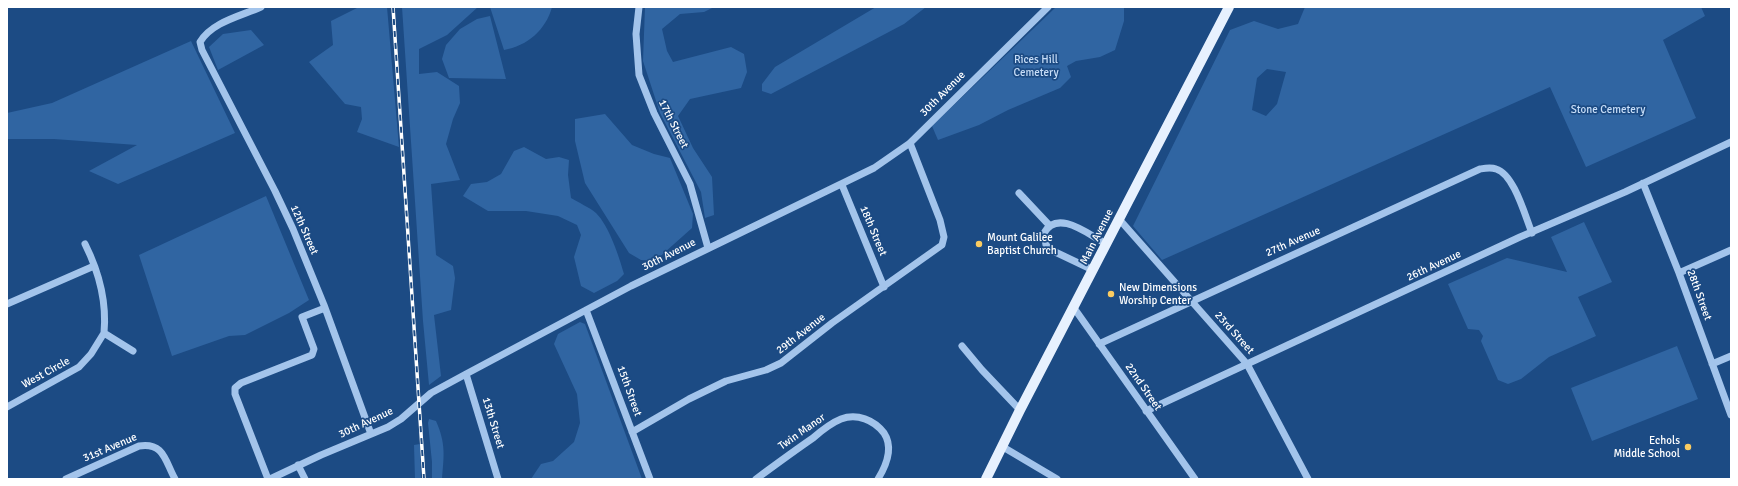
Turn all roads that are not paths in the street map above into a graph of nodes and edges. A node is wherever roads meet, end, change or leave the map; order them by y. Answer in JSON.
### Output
{"nodes":[{"id":1,"x":261,"y":7,"type":"edge"},
{"id":2,"x":639,"y":7,"type":"edge"},
{"id":3,"x":1048,"y":7,"type":"edge"},
{"id":4,"x":1229,"y":7,"type":"edge"},
{"id":5,"x":1731,"y":142,"type":"edge"},
{"id":6,"x":910,"y":144,"type":"junction"},
{"id":7,"x":1643,"y":183,"type":"junction"},
{"id":8,"x":842,"y":185,"type":"junction"},
{"id":9,"x":1018,"y":193,"type":"dead end"},
{"id":10,"x":1120,"y":219,"type":"junction"},
{"id":11,"x":1050,"y":226,"type":"junction"},
{"id":12,"x":1532,"y":232,"type":"junction"},
{"id":13,"x":85,"y":244,"type":"dead end"},
{"id":14,"x":1107,"y":244,"type":"junction"},
{"id":15,"x":708,"y":248,"type":"junction"},
{"id":16,"x":1731,"y":250,"type":"edge"},
{"id":17,"x":94,"y":266,"type":"junction"},
{"id":18,"x":1093,"y":270,"type":"junction"},
{"id":19,"x":1679,"y":273,"type":"junction"},
{"id":20,"x":884,"y":286,"type":"junction"},
{"id":21,"x":1191,"y":301,"type":"junction"},
{"id":22,"x":7,"y":304,"type":"edge"},
{"id":23,"x":325,"y":308,"type":"junction"},
{"id":24,"x":1074,"y":308,"type":"junction"},
{"id":25,"x":586,"y":310,"type":"junction"},
{"id":26,"x":104,"y":333,"type":"junction"},
{"id":27,"x":1099,"y":344,"type":"junction"},
{"id":28,"x":962,"y":346,"type":"dead end"},
{"id":29,"x":133,"y":351,"type":"dead end"},
{"id":30,"x":1731,"y":356,"type":"edge"},
{"id":31,"x":1247,"y":364,"type":"junction"},
{"id":32,"x":1712,"y":364,"type":"junction"},
{"id":33,"x":466,"y":374,"type":"junction"},
{"id":34,"x":7,"y":407,"type":"edge"},
{"id":35,"x":1020,"y":410,"type":"junction"},
{"id":36,"x":1146,"y":411,"type":"junction"},
{"id":37,"x":1731,"y":415,"type":"edge"},
{"id":38,"x":632,"y":432,"type":"junction"},
{"id":39,"x":372,"y":434,"type":"junction"},
{"id":40,"x":1003,"y":447,"type":"junction"},
{"id":41,"x":298,"y":465,"type":"junction"},
{"id":42,"x":66,"y":479,"type":"edge"},
{"id":43,"x":174,"y":479,"type":"edge"},
{"id":44,"x":269,"y":479,"type":"edge"},
{"id":45,"x":305,"y":479,"type":"edge"},
{"id":46,"x":498,"y":479,"type":"edge"},
{"id":47,"x":650,"y":479,"type":"edge"},
{"id":48,"x":756,"y":479,"type":"edge"},
{"id":49,"x":878,"y":479,"type":"edge"},
{"id":50,"x":986,"y":479,"type":"edge"},
{"id":51,"x":1058,"y":479,"type":"edge"},
{"id":52,"x":1195,"y":479,"type":"edge"},
{"id":53,"x":1308,"y":479,"type":"edge"}],
"edges":[{"from":1,"to":23,"type":"street","name":"12th Street"},
{"from":2,"to":15,"type":"street","name":"17th Street"},
{"from":3,"to":6,"type":"street","name":"30th Avenue"},
{"from":4,"to":10,"type":"main road","name":"Main Avenue"},
{"from":5,"to":7,"type":"street","name":"26th Avenue"},
{"from":6,"to":8,"type":"street","name":"30th Avenue"},
{"from":6,"to":20,"type":"street","name":"29th Avenue"},
{"from":7,"to":12,"type":"street","name":"26th Avenue"},
{"from":7,"to":19,"type":"street","name":"28th Street"},
{"from":8,"to":15,"type":"street","name":"30th Avenue"},
{"from":8,"to":20,"type":"street","name":"18th Street"},
{"from":9,"to":11,"type":"street"},
{"from":10,"to":14,"type":"main road","name":"Main Avenue"},
{"from":10,"to":21,"type":"street","name":"23rd Street"},
{"from":11,"to":14,"type":"street"},
{"from":11,"to":18,"type":"street"},
{"from":12,"to":21,"type":"street","name":"27th Avenue"},
{"from":12,"to":31,"type":"street","name":"26th Avenue"},
{"from":13,"to":17,"type":"street","name":"West Circle"},
{"from":14,"to":18,"type":"main road","name":"Main Avenue"},
{"from":15,"to":25,"type":"street","name":"30th Avenue"},
{"from":16,"to":19,"type":"street"},
{"from":17,"to":22,"type":"street"},
{"from":17,"to":26,"type":"street","name":"West Circle"},
{"from":18,"to":24,"type":"main road","name":"Main Avenue"},
{"from":19,"to":32,"type":"street","name":"28th Street"},
{"from":20,"to":38,"type":"street","name":"29th Avenue"},
{"from":21,"to":27,"type":"street","name":"27th Avenue"},
{"from":21,"to":31,"type":"street","name":"23rd Street"},
{"from":23,"to":39,"type":"street","name":"12th Street"},
{"from":23,"to":44,"type":"street"},
{"from":24,"to":27,"type":"street","name":"22nd Street"},
{"from":24,"to":35,"type":"main road","name":"Main Avenue"},
{"from":25,"to":33,"type":"street","name":"30th Avenue"},
{"from":25,"to":38,"type":"street","name":"15th Street"},
{"from":26,"to":29,"type":"street"},
{"from":26,"to":34,"type":"street","name":"West Circle"},
{"from":27,"to":36,"type":"street","name":"22nd Street"},
{"from":28,"to":35,"type":"street"},
{"from":30,"to":32,"type":"street"},
{"from":31,"to":36,"type":"street","name":"26th Avenue"},
{"from":31,"to":53,"type":"street","name":"23rd Street"},
{"from":32,"to":37,"type":"street","name":"28th Street"},
{"from":33,"to":39,"type":"street","name":"30th Avenue"},
{"from":33,"to":46,"type":"street","name":"13th Street"},
{"from":35,"to":40,"type":"main road","name":"Main Avenue"},
{"from":36,"to":52,"type":"street","name":"22nd Street"},
{"from":38,"to":47,"type":"street","name":"15th Street"},
{"from":39,"to":41,"type":"street","name":"30th Avenue"},
{"from":40,"to":50,"type":"main road","name":"Main Avenue"},
{"from":40,"to":51,"type":"street"},
{"from":41,"to":44,"type":"street","name":"30th Avenue"},
{"from":41,"to":45,"type":"street"},
{"from":42,"to":43,"type":"street","name":"31st Avenue"},
{"from":48,"to":49,"type":"street","name":"Twin Manor"}]}
